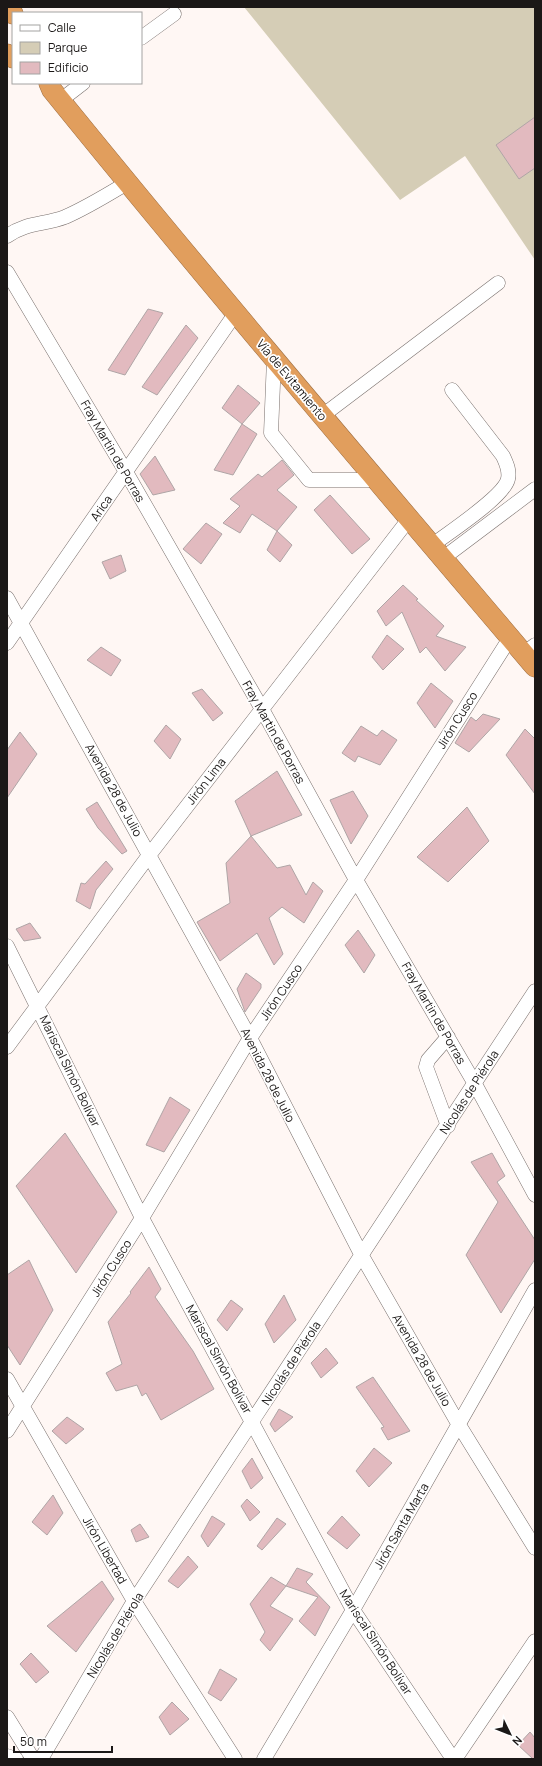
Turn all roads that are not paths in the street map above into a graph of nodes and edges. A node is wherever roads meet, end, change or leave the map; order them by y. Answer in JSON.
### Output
{"nodes":[{"id":1,"x":174,"y":14,"type":"dead end"},
{"id":2,"x":142,"y":37,"type":"edge"},
{"id":3,"x":78,"y":84,"type":"edge"},
{"id":4,"x":51,"y":89,"type":"edge"},
{"id":5,"x":127,"y":183,"type":"junction"},
{"id":6,"x":7,"y":236,"type":"edge"},
{"id":7,"x":7,"y":272,"type":"edge"},
{"id":8,"x":498,"y":283,"type":"dead end"},
{"id":9,"x":235,"y":314,"type":"junction"},
{"id":10,"x":274,"y":359,"type":"junction"},
{"id":11,"x":452,"y":390,"type":"dead end"},
{"id":12,"x":322,"y":416,"type":"junction"},
{"id":13,"x":126,"y":472,"type":"junction"},
{"id":14,"x":376,"y":480,"type":"junction"},
{"id":15,"x":535,"y":489,"type":"edge"},
{"id":16,"x":409,"y":519,"type":"junction"},
{"id":17,"x":436,"y":552,"type":"junction"},
{"id":18,"x":7,"y":598,"type":"edge"},
{"id":19,"x":21,"y":624,"type":"junction"},
{"id":20,"x":510,"y":638,"type":"junction"},
{"id":21,"x":7,"y":643,"type":"edge"},
{"id":22,"x":531,"y":655,"type":"edge"},
{"id":23,"x":262,"y":709,"type":"junction"},
{"id":24,"x":150,"y":854,"type":"junction"},
{"id":25,"x":356,"y":880,"type":"junction"},
{"id":26,"x":7,"y":946,"type":"edge"},
{"id":27,"x":535,"y":991,"type":"edge"},
{"id":28,"x":38,"y":1007,"type":"junction"},
{"id":29,"x":448,"y":1037,"type":"junction"},
{"id":30,"x":250,"y":1038,"type":"junction"},
{"id":31,"x":7,"y":1047,"type":"edge"},
{"id":32,"x":475,"y":1084,"type":"junction"},
{"id":33,"x":448,"y":1126,"type":"junction"},
{"id":34,"x":535,"y":1195,"type":"edge"},
{"id":35,"x":142,"y":1218,"type":"junction"},
{"id":36,"x":362,"y":1256,"type":"junction"},
{"id":37,"x":535,"y":1290,"type":"edge"},
{"id":38,"x":7,"y":1379,"type":"edge"},
{"id":39,"x":23,"y":1406,"type":"junction"},
{"id":40,"x":253,"y":1421,"type":"junction"},
{"id":41,"x":459,"y":1425,"type":"junction"},
{"id":42,"x":7,"y":1431,"type":"edge"},
{"id":43,"x":535,"y":1548,"type":"edge"},
{"id":44,"x":134,"y":1601,"type":"junction"},
{"id":45,"x":353,"y":1610,"type":"junction"},
{"id":46,"x":535,"y":1641,"type":"edge"},
{"id":47,"x":7,"y":1717,"type":"edge"},
{"id":48,"x":7,"y":1756,"type":"edge"},
{"id":49,"x":16,"y":1759,"type":"edge"},
{"id":50,"x":33,"y":1759,"type":"edge"},
{"id":51,"x":41,"y":1759,"type":"edge"},
{"id":52,"x":235,"y":1759,"type":"edge"},
{"id":53,"x":264,"y":1759,"type":"edge"},
{"id":54,"x":454,"y":1759,"type":"edge"}],
"edges":[{"from":1,"to":2,"type":"street"},
{"from":3,"to":4,"type":"street"},
{"from":4,"to":5,"type":"highway","name":"Vía de Evitamiento"},
{"from":5,"to":6,"type":"street"},
{"from":5,"to":9,"type":"highway","name":"Vía de Evitamiento"},
{"from":7,"to":13,"type":"street","name":"Fray Martin de Porras"},
{"from":8,"to":12,"type":"street"},
{"from":9,"to":10,"type":"highway","name":"Vía de Evitamiento"},
{"from":9,"to":13,"type":"street","name":"Arica"},
{"from":10,"to":12,"type":"highway","name":"Vía de Evitamiento"},
{"from":10,"to":14,"type":"street"},
{"from":11,"to":17,"type":"street"},
{"from":12,"to":14,"type":"highway","name":"Vía de Evitamiento"},
{"from":13,"to":19,"type":"street","name":"Arica"},
{"from":13,"to":23,"type":"street","name":"Fray Martin de Porras"},
{"from":14,"to":16,"type":"highway","name":"Vía de Evitamiento"},
{"from":15,"to":17,"type":"street"},
{"from":16,"to":17,"type":"highway","name":"Vía de Evitamiento"},
{"from":16,"to":23,"type":"street","name":"Jirón Lima"},
{"from":17,"to":20,"type":"highway","name":"Vía de Evitamiento"},
{"from":18,"to":19,"type":"street","name":"Avenida 28 de Julio"},
{"from":19,"to":21,"type":"street","name":"Arica"},
{"from":19,"to":24,"type":"street","name":"Avenida 28 de Julio"},
{"from":20,"to":22,"type":"highway","name":"Vía de Evitamiento"},
{"from":20,"to":25,"type":"street","name":"Jirón Cusco"},
{"from":23,"to":24,"type":"street","name":"Jirón Lima"},
{"from":23,"to":25,"type":"street","name":"Fray Martin de Porras"},
{"from":24,"to":28,"type":"street","name":"Jirón Lima"},
{"from":24,"to":30,"type":"street","name":"Avenida 28 de Julio"},
{"from":25,"to":29,"type":"street","name":"Fray Martin de Porras"},
{"from":25,"to":30,"type":"street","name":"Jirón Cusco"},
{"from":26,"to":28,"type":"street","name":"Mariscal SImón Bolívar"},
{"from":27,"to":32,"type":"street","name":"Nicolás de Piérola"},
{"from":28,"to":31,"type":"street","name":"Jirón Lima"},
{"from":28,"to":35,"type":"street","name":"Mariscal SImón Bolívar"},
{"from":29,"to":32,"type":"street","name":"Fray Martin de Porras"},
{"from":29,"to":33,"type":"street"},
{"from":30,"to":35,"type":"street","name":"Jirón Cusco"},
{"from":30,"to":36,"type":"street","name":"Avenida 28 de Julio"},
{"from":32,"to":33,"type":"street","name":"Nicolás de Piérola"},
{"from":32,"to":34,"type":"street","name":"Fray Martin de Porras"},
{"from":33,"to":36,"type":"street","name":"Nicolás de Piérola"},
{"from":35,"to":39,"type":"street","name":"Jirón Cusco"},
{"from":35,"to":40,"type":"street","name":"Mariscal SImón Bolívar"},
{"from":36,"to":40,"type":"street","name":"Nicolás de Piérola"},
{"from":36,"to":41,"type":"street","name":"Avenida 28 de Julio"},
{"from":37,"to":41,"type":"street","name":"Jirón Santa Marta"},
{"from":38,"to":39,"type":"street","name":"Jirón Libertad"},
{"from":39,"to":42,"type":"street","name":"Jirón Cusco"},
{"from":39,"to":44,"type":"street","name":"Jirón Libertad"},
{"from":40,"to":44,"type":"street","name":"Nicolás de Piérola"},
{"from":40,"to":45,"type":"street","name":"Mariscal SImón Bolívar"},
{"from":41,"to":43,"type":"street","name":"Avenida 28 de Julio"},
{"from":41,"to":45,"type":"street","name":"Jirón Santa Marta"},
{"from":44,"to":51,"type":"street","name":"Nicolás de Piérola"},
{"from":44,"to":52,"type":"street","name":"Jirón Libertad"},
{"from":45,"to":53,"type":"street","name":"Jirón Santa Marta"},
{"from":45,"to":54,"type":"street","name":"Mariscal SImón Bolívar"},
{"from":46,"to":54,"type":"street"},
{"from":47,"to":50,"type":"street"},
{"from":48,"to":49,"type":"street"}]}
